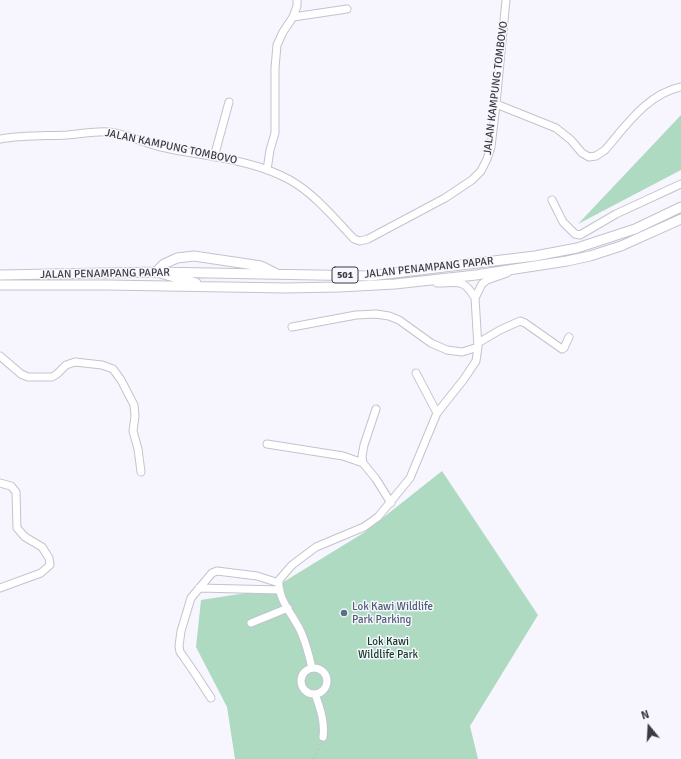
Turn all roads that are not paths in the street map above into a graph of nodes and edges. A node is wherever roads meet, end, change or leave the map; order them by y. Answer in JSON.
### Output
{"nodes":[{"id":1,"x":297,"y":0,"type":"edge"},
{"id":2,"x":506,"y":0,"type":"edge"},
{"id":3,"x":347,"y":9,"type":"dead end"},
{"id":4,"x":293,"y":17,"type":"junction"},
{"id":5,"x":681,"y":87,"type":"edge"},
{"id":6,"x":230,"y":102,"type":"dead end"},
{"id":7,"x":496,"y":104,"type":"junction"},
{"id":8,"x":0,"y":138,"type":"edge"},
{"id":9,"x":214,"y":157,"type":"junction"},
{"id":10,"x":267,"y":170,"type":"junction"},
{"id":11,"x":681,"y":184,"type":"edge"},
{"id":12,"x":552,"y":200,"type":"dead end"},
{"id":13,"x":681,"y":208,"type":"edge"},
{"id":14,"x":681,"y":219,"type":"edge"},
{"id":15,"x":523,"y":268,"type":"junction"},
{"id":16,"x":156,"y":272,"type":"junction"},
{"id":17,"x":0,"y":275,"type":"edge"},
{"id":18,"x":279,"y":275,"type":"junction"},
{"id":19,"x":420,"y":282,"type":"junction"},
{"id":20,"x":0,"y":285,"type":"edge"},
{"id":21,"x":214,"y":288,"type":"junction"},
{"id":22,"x":476,"y":298,"type":"junction"},
{"id":23,"x":292,"y":327,"type":"dead end"},
{"id":24,"x":569,"y":337,"type":"dead end"},
{"id":25,"x":478,"y":345,"type":"junction"},
{"id":26,"x":0,"y":356,"type":"edge"},
{"id":27,"x":416,"y":373,"type":"dead end"},
{"id":28,"x":376,"y":409,"type":"dead end"},
{"id":29,"x":437,"y":413,"type":"junction"},
{"id":30,"x":267,"y":444,"type":"dead end"},
{"id":31,"x":363,"y":464,"type":"junction"},
{"id":32,"x":141,"y":472,"type":"dead end"},
{"id":33,"x":0,"y":483,"type":"edge"},
{"id":34,"x":391,"y":503,"type":"junction"},
{"id":35,"x":279,"y":586,"type":"junction"},
{"id":36,"x":0,"y":588,"type":"edge"},
{"id":37,"x":199,"y":588,"type":"junction"},
{"id":38,"x":288,"y":608,"type":"junction"},
{"id":39,"x":251,"y":623,"type":"dead end"},
{"id":40,"x":312,"y":668,"type":"junction"},
{"id":41,"x":315,"y":694,"type":"junction"},
{"id":42,"x":211,"y":698,"type":"dead end"},
{"id":43,"x":323,"y":737,"type":"road end"}],
"edges":[{"from":1,"to":4,"type":"street"},
{"from":2,"to":7,"type":"street","name":"JALAN KAMPUNG TOMBOVO"},
{"from":3,"to":4,"type":"street"},
{"from":4,"to":10,"type":"street"},
{"from":5,"to":7,"type":"street"},
{"from":6,"to":9,"type":"street"},
{"from":7,"to":10,"type":"street","name":"JALAN KAMPUNG TOMBOVO"},
{"from":8,"to":9,"type":"street","name":"JALAN KAMPUNG TOMBOVO"},
{"from":9,"to":10,"type":"street","name":"JALAN KAMPUNG TOMBOVO"},
{"from":11,"to":12,"type":"street"},
{"from":13,"to":18,"type":"main road","name":"JALAN PENAMPANG PAPAR","number":"501"},
{"from":14,"to":15,"type":"main road","name":"JALAN PENAMPANG PAPAR","number":"501"},
{"from":15,"to":19,"type":"main road","name":"JALAN PENAMPANG PAPAR","number":"501"},
{"from":15,"to":22,"type":"street"},
{"from":16,"to":17,"type":"main road","name":"JALAN PENAMPANG PAPAR","number":"501"},
{"from":16,"to":18,"type":"main road","name":"JALAN PENAMPANG PAPAR","number":"501"},
{"from":16,"to":18,"type":"main road"},
{"from":16,"to":21,"type":"main road"},
{"from":19,"to":21,"type":"main road","name":"JALAN PENAMPANG PAPAR","number":"501"},
{"from":19,"to":22,"type":"street"},
{"from":20,"to":21,"type":"main road","name":"JALAN PENAMPANG PAPAR","number":"501"},
{"from":22,"to":25,"type":"street"},
{"from":23,"to":25,"type":"street"},
{"from":24,"to":25,"type":"street"},
{"from":25,"to":29,"type":"street"},
{"from":26,"to":32,"type":"street"},
{"from":27,"to":29,"type":"street"},
{"from":28,"to":31,"type":"street"},
{"from":29,"to":34,"type":"street"},
{"from":30,"to":31,"type":"street"},
{"from":31,"to":34,"type":"street"},
{"from":33,"to":36,"type":"street"},
{"from":34,"to":35,"type":"street"},
{"from":35,"to":37,"type":"street"},
{"from":35,"to":37,"type":"street"},
{"from":35,"to":38,"type":"street"},
{"from":37,"to":42,"type":"street"},
{"from":38,"to":39,"type":"street"},
{"from":38,"to":40,"type":"street"},
{"from":40,"to":41,"type":"street"},
{"from":40,"to":41,"type":"street"},
{"from":41,"to":43,"type":"street"}]}
